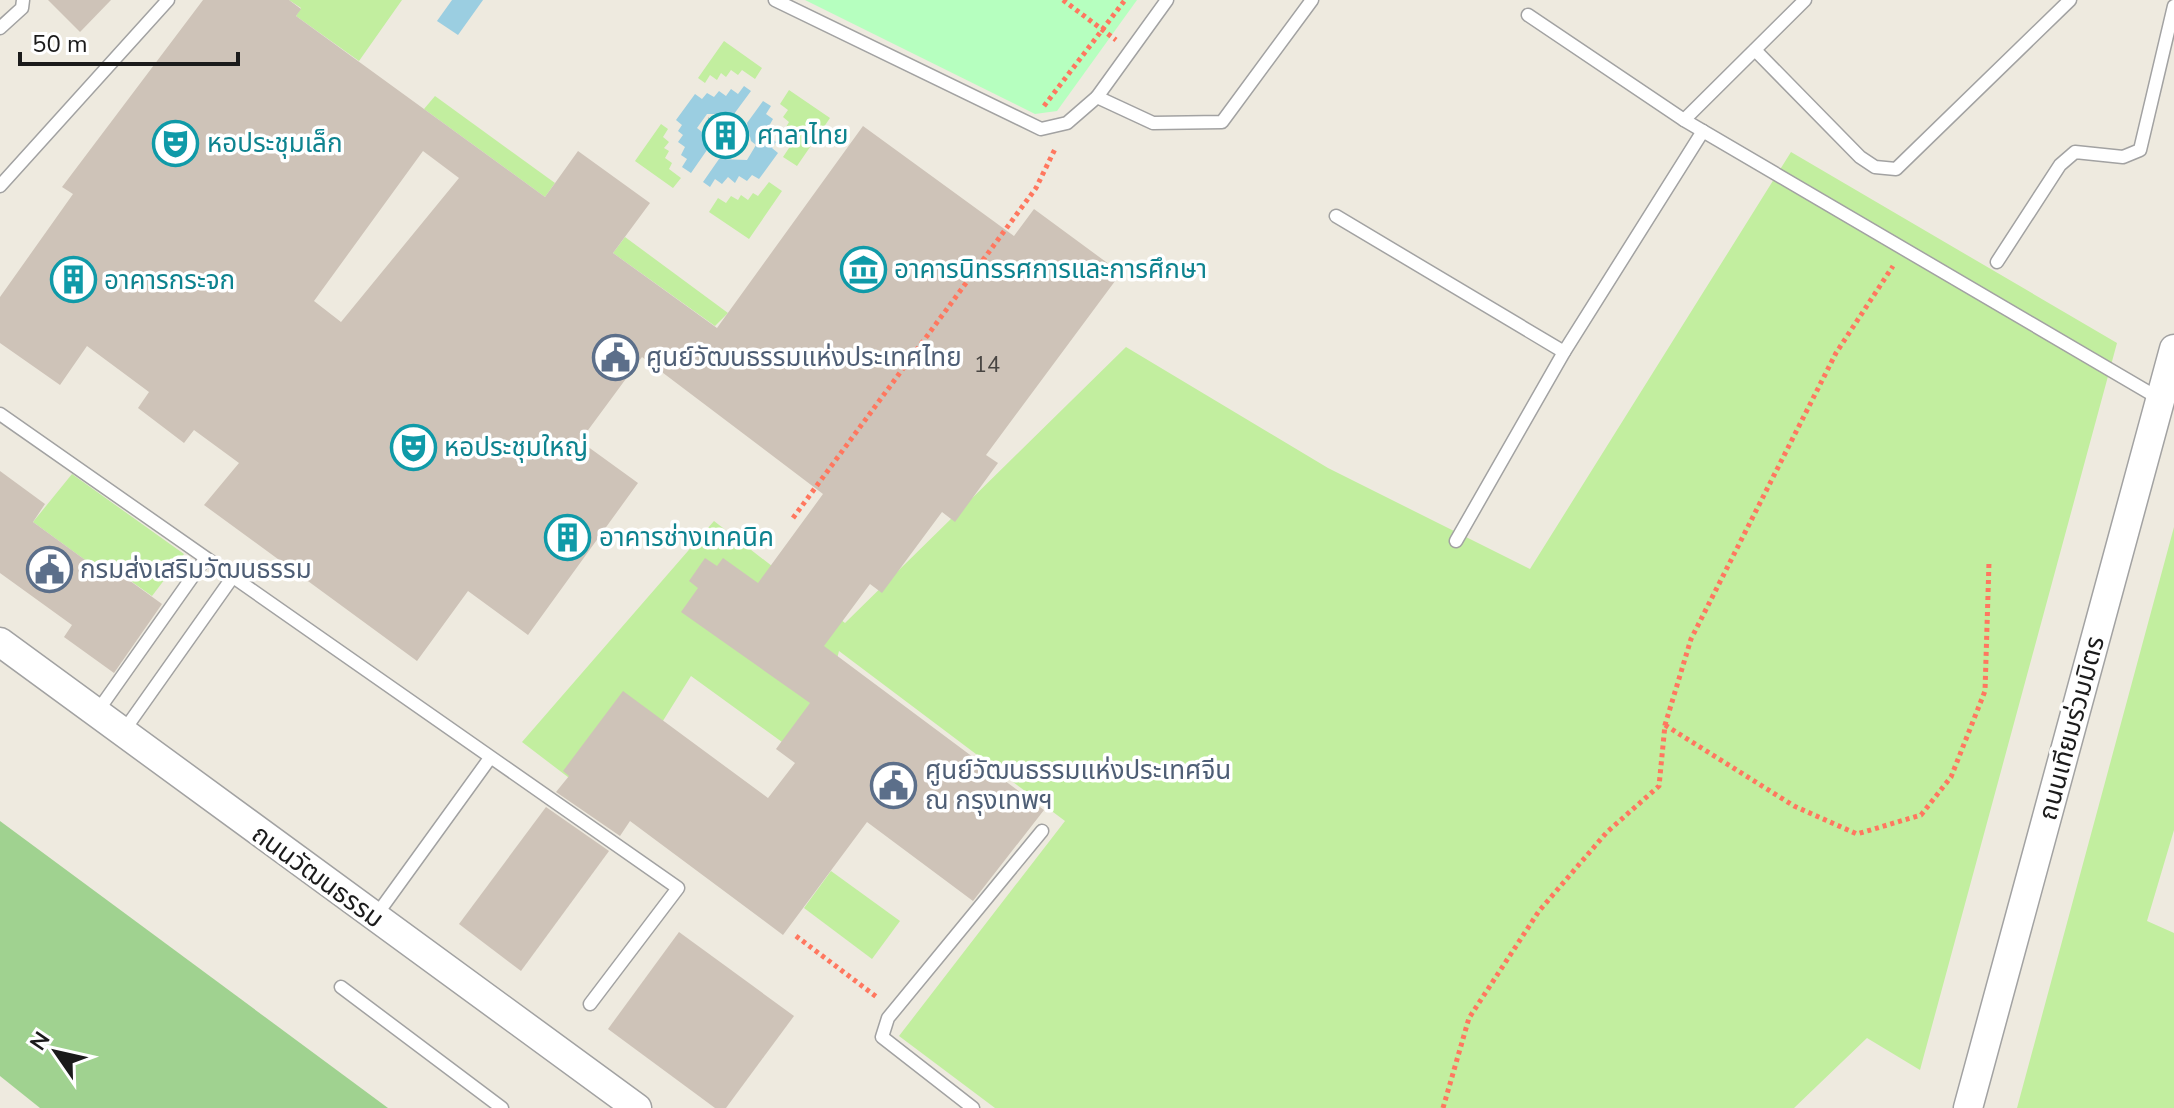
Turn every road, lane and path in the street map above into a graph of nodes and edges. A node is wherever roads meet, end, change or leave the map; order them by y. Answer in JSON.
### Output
{"nodes":[{"id":1,"x":23,"y":0,"type":"edge"},
{"id":2,"x":168,"y":0,"type":"edge"},
{"id":3,"x":775,"y":0,"type":"edge"},
{"id":4,"x":1063,"y":0,"type":"edge"},
{"id":5,"x":1125,"y":0,"type":"edge"},
{"id":6,"x":1167,"y":0,"type":"edge"},
{"id":7,"x":1312,"y":0,"type":"edge"},
{"id":8,"x":1805,"y":0,"type":"edge"},
{"id":9,"x":2070,"y":0,"type":"edge"},
{"id":10,"x":2174,"y":6,"type":"edge"},
{"id":11,"x":1528,"y":15,"type":"dead end"},
{"id":12,"x":0,"y":28,"type":"edge"},
{"id":13,"x":1103,"y":30,"type":"junction"},
{"id":14,"x":1130,"y":50,"type":"junction"},
{"id":15,"x":1755,"y":50,"type":"junction"},
{"id":16,"x":1097,"y":97,"type":"junction"},
{"id":17,"x":1037,"y":105,"type":"dead end"},
{"id":18,"x":1046,"y":106,"type":"junction"},
{"id":19,"x":1684,"y":120,"type":"junction"},
{"id":20,"x":1067,"y":123,"type":"junction"},
{"id":21,"x":1703,"y":131,"type":"junction"},
{"id":22,"x":0,"y":186,"type":"edge"},
{"id":23,"x":1336,"y":216,"type":"dead end"},
{"id":24,"x":1904,"y":248,"type":"junction"},
{"id":25,"x":1997,"y":262,"type":"dead end"},
{"id":26,"x":2174,"y":349,"type":"edge"},
{"id":27,"x":1564,"y":352,"type":"junction"},
{"id":28,"x":2160,"y":399,"type":"junction"},
{"id":29,"x":0,"y":414,"type":"edge"},
{"id":30,"x":793,"y":518,"type":"dead end"},
{"id":31,"x":1456,"y":541,"type":"dead end"},
{"id":32,"x":205,"y":559,"type":"junction"},
{"id":33,"x":1989,"y":562,"type":"dead end"},
{"id":34,"x":232,"y":578,"type":"junction"},
{"id":35,"x":0,"y":642,"type":"edge"},
{"id":36,"x":97,"y":712,"type":"junction"},
{"id":37,"x":1665,"y":725,"type":"junction"},
{"id":38,"x":123,"y":732,"type":"junction"},
{"id":39,"x":490,"y":758,"type":"junction"},
{"id":40,"x":1042,"y":831,"type":"dead end"},
{"id":41,"x":375,"y":917,"type":"junction"},
{"id":42,"x":796,"y":936,"type":"dead end"},
{"id":43,"x":341,"y":987,"type":"dead end"},
{"id":44,"x":590,"y":1004,"type":"dead end"},
{"id":45,"x":895,"y":1010,"type":"junction"},
{"id":46,"x":502,"y":1108,"type":"edge"},
{"id":47,"x":637,"y":1108,"type":"edge"},
{"id":48,"x":973,"y":1108,"type":"edge"},
{"id":49,"x":1443,"y":1108,"type":"edge"},
{"id":50,"x":1968,"y":1108,"type":"edge"}],
"edges":[{"from":1,"to":12,"type":"lane"},
{"from":2,"to":22,"type":"lane"},
{"from":3,"to":20,"type":"lane"},
{"from":4,"to":13,"type":"path"},
{"from":5,"to":13,"type":"path"},
{"from":6,"to":14,"type":"lane"},
{"from":7,"to":16,"type":"lane"},
{"from":8,"to":15,"type":"lane"},
{"from":9,"to":15,"type":"lane"},
{"from":10,"to":25,"type":"lane"},
{"from":11,"to":19,"type":"lane"},
{"from":13,"to":14,"type":"path"},
{"from":13,"to":18,"type":"path"},
{"from":14,"to":16,"type":"lane"},
{"from":15,"to":19,"type":"lane"},
{"from":16,"to":20,"type":"lane"},
{"from":17,"to":18,"type":"path"},
{"from":18,"to":20,"type":"path"},
{"from":19,"to":21,"type":"lane"},
{"from":20,"to":30,"type":"path"},
{"from":21,"to":24,"type":"lane"},
{"from":21,"to":27,"type":"lane"},
{"from":23,"to":27,"type":"lane"},
{"from":24,"to":28,"type":"lane"},
{"from":24,"to":37,"type":"path"},
{"from":26,"to":28,"type":"street","name":"ถนนเทียมร่วมมิตร"},
{"from":27,"to":31,"type":"lane"},
{"from":28,"to":50,"type":"street","name":"ถนนเทียมร่วมมิตร"},
{"from":29,"to":32,"type":"lane"},
{"from":32,"to":34,"type":"lane"},
{"from":32,"to":36,"type":"lane"},
{"from":33,"to":37,"type":"path"},
{"from":34,"to":38,"type":"lane"},
{"from":34,"to":39,"type":"lane"},
{"from":35,"to":36,"type":"street","name":"ถนนวัฒนธรรม"},
{"from":36,"to":38,"type":"street","name":"ถนนวัฒนธรรม"},
{"from":37,"to":49,"type":"path"},
{"from":38,"to":41,"type":"street","name":"ถนนวัฒนธรรม"},
{"from":39,"to":41,"type":"lane"},
{"from":39,"to":44,"type":"lane"},
{"from":40,"to":45,"type":"lane"},
{"from":41,"to":47,"type":"street","name":"ถนนวัฒนธรรม"},
{"from":42,"to":45,"type":"path"},
{"from":43,"to":46,"type":"lane"},
{"from":45,"to":48,"type":"lane"}]}
